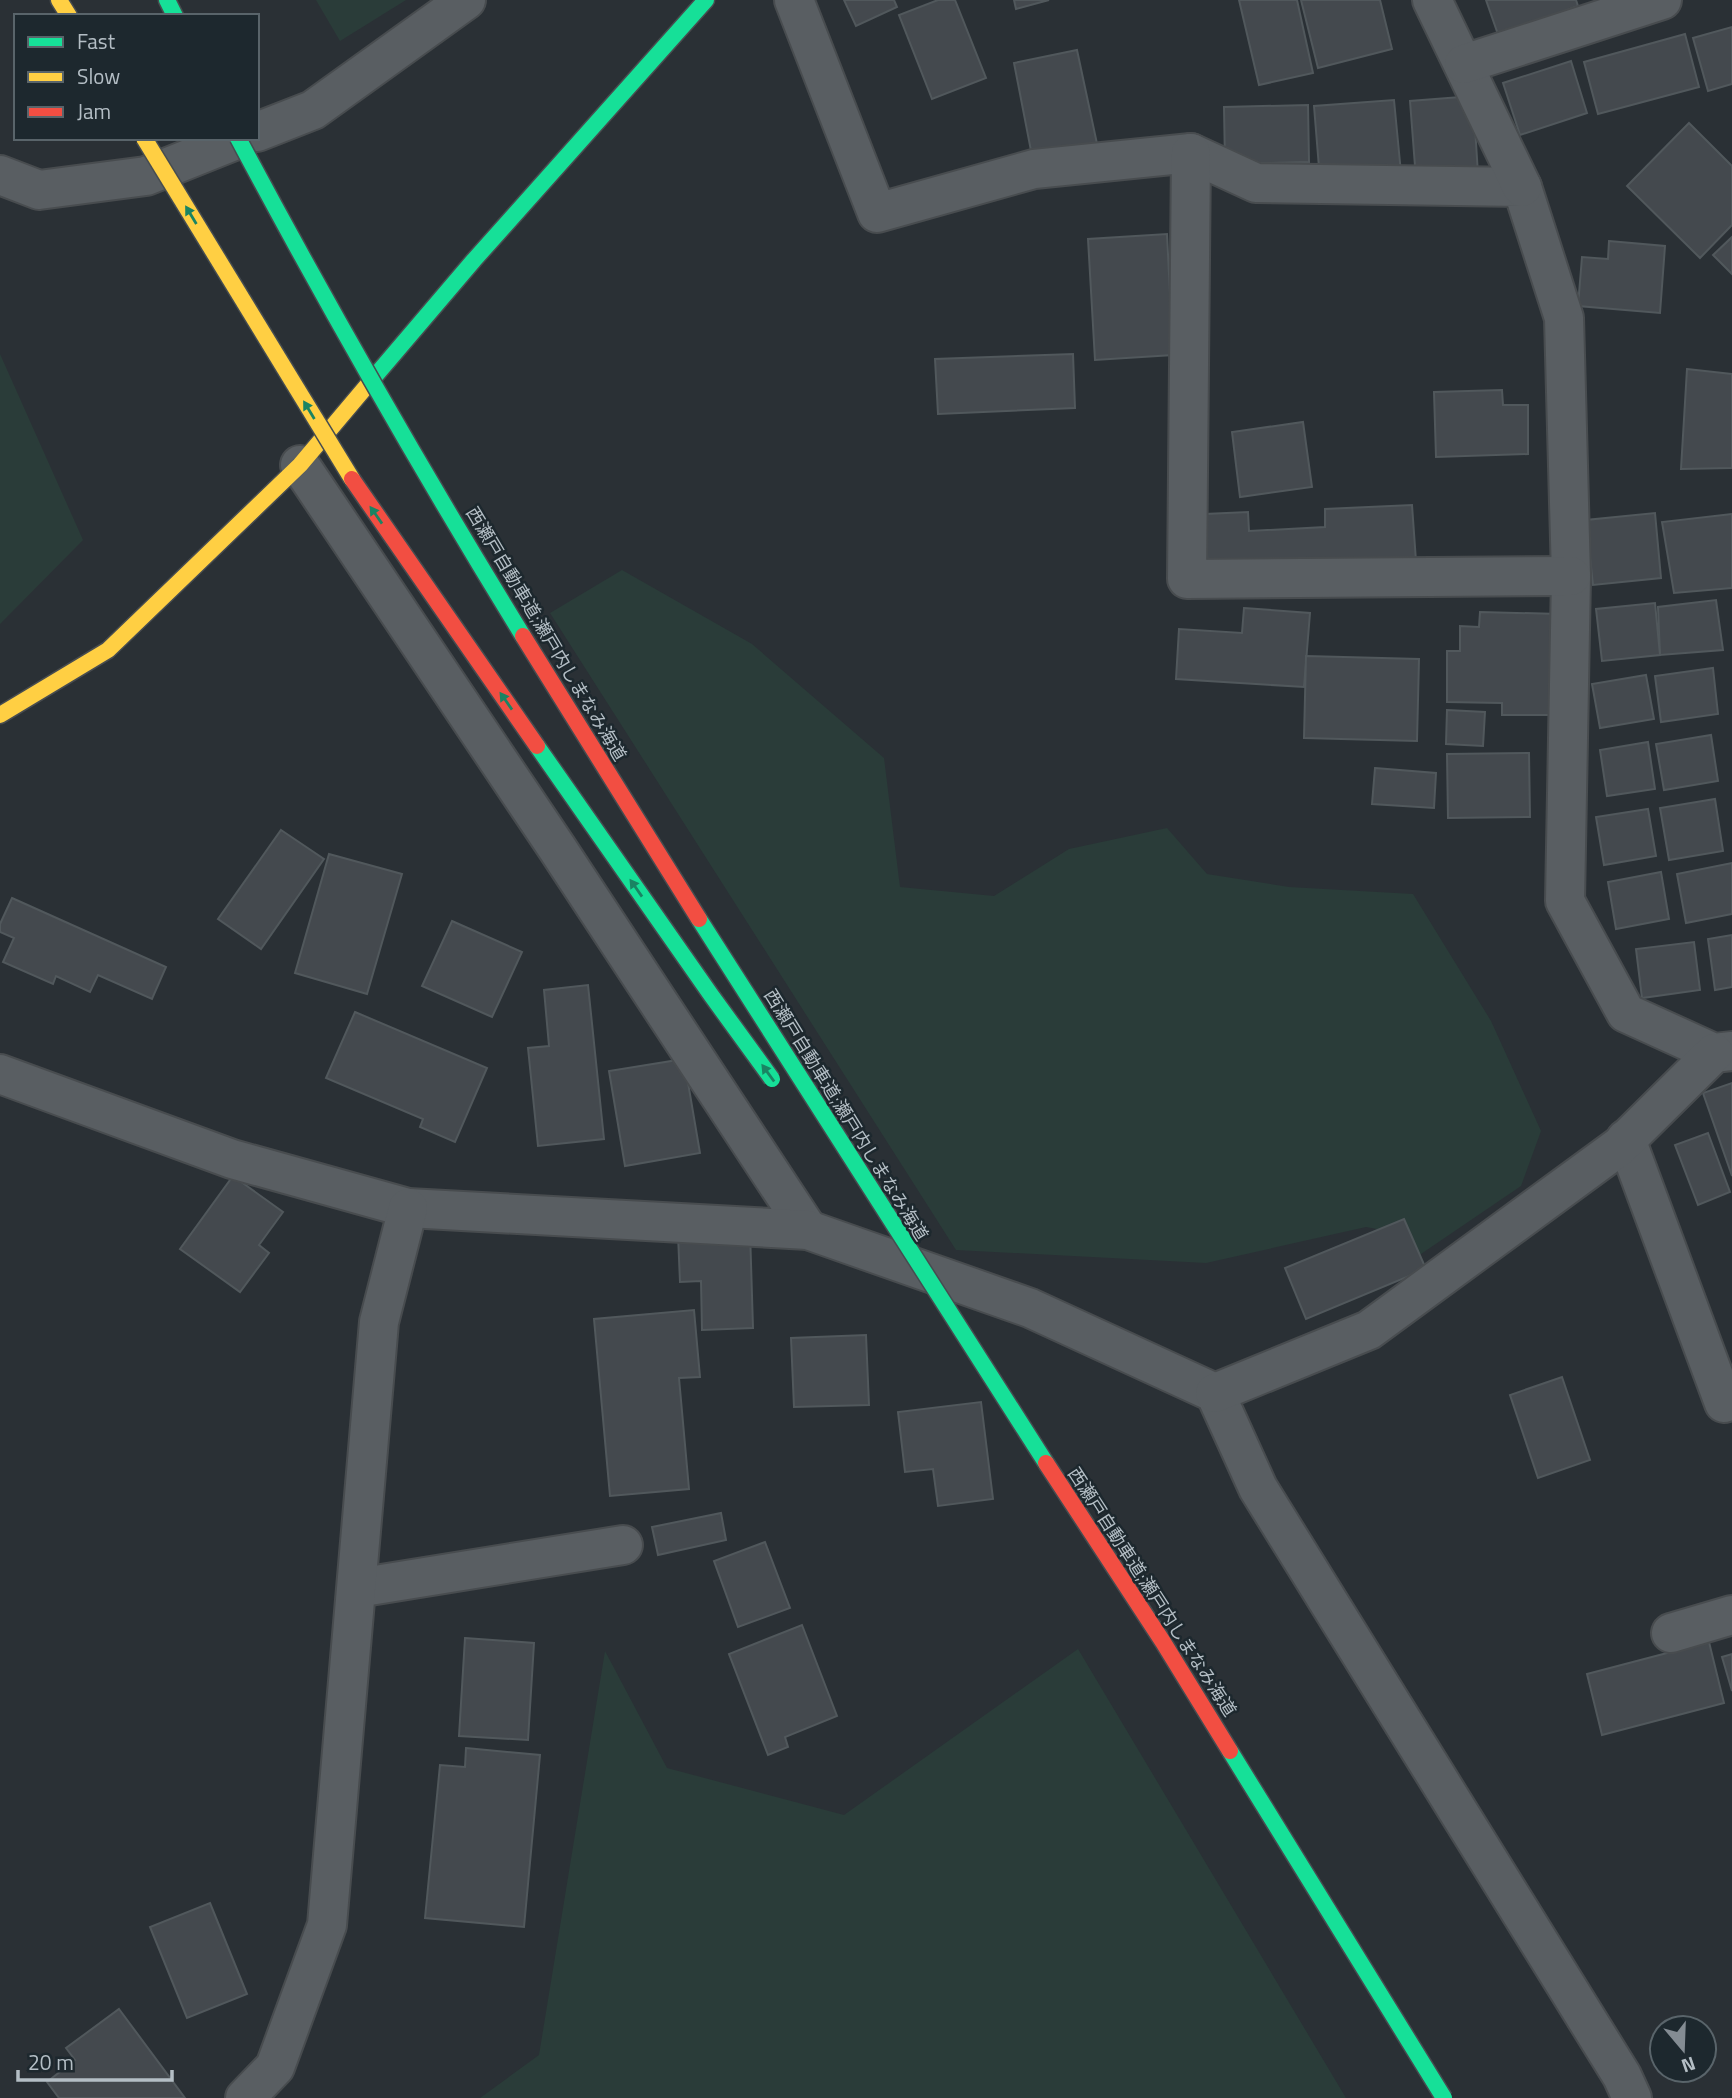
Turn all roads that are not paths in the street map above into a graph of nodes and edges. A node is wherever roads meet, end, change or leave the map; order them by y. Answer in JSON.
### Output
{"nodes":[{"id":1,"x":466,"y":0,"type":"edge"},
{"id":2,"x":706,"y":0,"type":"edge"},
{"id":3,"x":794,"y":0,"type":"edge"},
{"id":4,"x":1432,"y":0,"type":"edge"},
{"id":5,"x":1662,"y":0,"type":"edge"},
{"id":6,"x":1464,"y":64,"type":"junction"},
{"id":7,"x":259,"y":131,"type":"edge"},
{"id":8,"x":145,"y":140,"type":"edge"},
{"id":9,"x":234,"y":140,"type":"edge"},
{"id":10,"x":240,"y":140,"type":"edge"},
{"id":11,"x":1191,"y":153,"type":"junction"},
{"id":12,"x":0,"y":175,"type":"edge"},
{"id":13,"x":1522,"y":187,"type":"junction"},
{"id":14,"x":300,"y":465,"type":"junction"},
{"id":15,"x":1571,"y":576,"type":"junction"},
{"id":16,"x":0,"y":715,"type":"edge"},
{"id":17,"x":1723,"y":1052,"type":"edge"},
{"id":18,"x":0,"y":1074,"type":"edge"},
{"id":19,"x":785,"y":1096,"type":"dead end"},
{"id":20,"x":1626,"y":1139,"type":"junction"},
{"id":21,"x":850,"y":1186,"type":"dead end"},
{"id":22,"x":408,"y":1208,"type":"junction"},
{"id":23,"x":808,"y":1230,"type":"junction"},
{"id":24,"x":982,"y":1366,"type":"junction"},
{"id":25,"x":1215,"y":1393,"type":"junction"},
{"id":26,"x":1732,"y":1400,"type":"edge"},
{"id":27,"x":623,"y":1545,"type":"dead end"},
{"id":28,"x":356,"y":1588,"type":"junction"},
{"id":29,"x":1732,"y":1615,"type":"edge"},
{"id":30,"x":1671,"y":1633,"type":"dead end"},
{"id":31,"x":245,"y":2098,"type":"edge"},
{"id":32,"x":1444,"y":2098,"type":"edge"},
{"id":33,"x":1632,"y":2098,"type":"edge"}],
"edges":[{"from":1,"to":7,"type":"street"},
{"from":2,"to":14,"type":"main road"},
{"from":3,"to":11,"type":"street"},
{"from":4,"to":6,"type":"street"},
{"from":5,"to":6,"type":"street"},
{"from":6,"to":13,"type":"street"},
{"from":19,"to":8,"type":"main road","one_way":true,"bridge":true},
{"from":9,"to":12,"type":"street"},
{"from":10,"to":24,"type":"main road","name":"西瀬戸自動車道;瀬戸内しまなみ海道","bridge":true},
{"from":11,"to":13,"type":"street"},
{"from":11,"to":15,"type":"street"},
{"from":13,"to":15,"type":"street"},
{"from":14,"to":16,"type":"main road"},
{"from":14,"to":23,"type":"street"},
{"from":15,"to":17,"type":"street"},
{"from":17,"to":20,"type":"street"},
{"from":18,"to":22,"type":"street"},
{"from":20,"to":25,"type":"street"},
{"from":20,"to":26,"type":"street"},
{"from":21,"to":24,"type":"main road","bridge":true},
{"from":22,"to":23,"type":"street"},
{"from":22,"to":28,"type":"street"},
{"from":23,"to":25,"type":"street"},
{"from":24,"to":32,"type":"main road","name":"西瀬戸自動車道;瀬戸内しまなみ海道","bridge":true},
{"from":25,"to":33,"type":"street"},
{"from":27,"to":28,"type":"street"},
{"from":28,"to":31,"type":"street"},
{"from":29,"to":30,"type":"street"}]}
